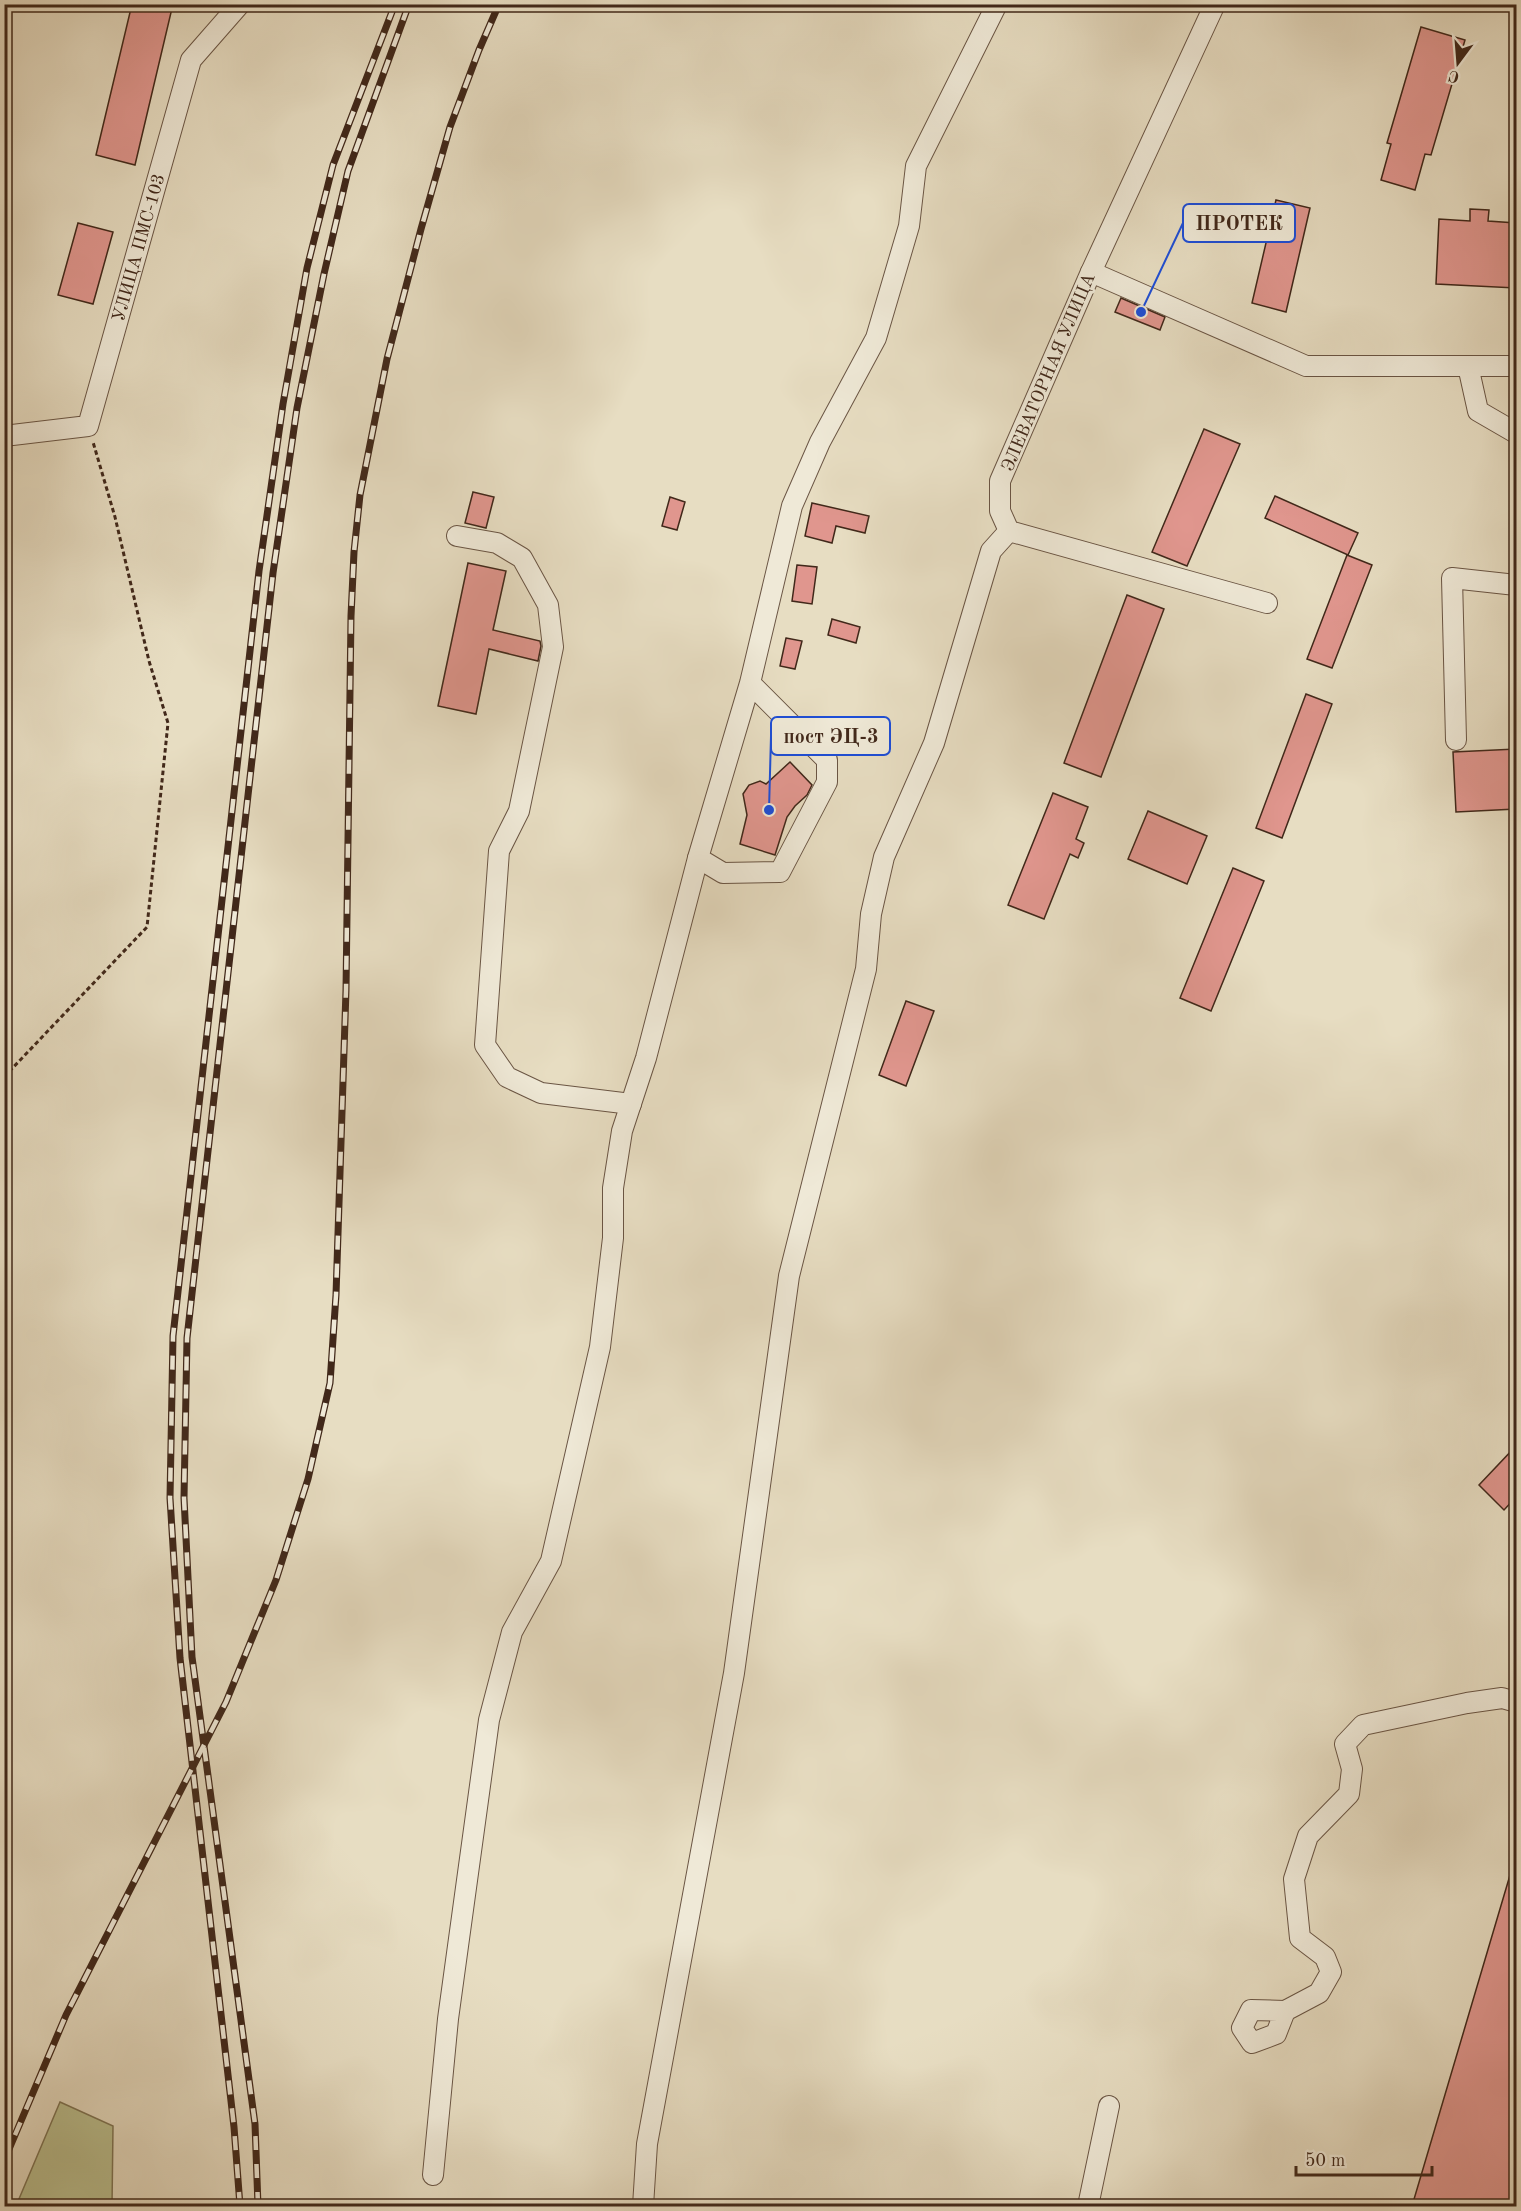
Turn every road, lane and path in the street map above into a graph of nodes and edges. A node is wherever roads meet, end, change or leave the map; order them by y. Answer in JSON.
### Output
{"nodes":[{"id":1,"x":240,"y":4,"type":"edge"},
{"id":2,"x":997,"y":4,"type":"edge"},
{"id":3,"x":1215,"y":4,"type":"edge"},
{"id":4,"x":1091,"y":272,"type":"junction"},
{"id":5,"x":1468,"y":366,"type":"junction"},
{"id":6,"x":1516,"y":366,"type":"edge"},
{"id":7,"x":88,"y":426,"type":"junction"},
{"id":8,"x":1516,"y":433,"type":"edge"},
{"id":9,"x":4,"y":436,"type":"edge"},
{"id":10,"x":1009,"y":531,"type":"junction"},
{"id":11,"x":457,"y":536,"type":"dead end"},
{"id":12,"x":1516,"y":585,"type":"edge"},
{"id":13,"x":1267,"y":603,"type":"dead end"},
{"id":14,"x":750,"y":683,"type":"junction"},
{"id":15,"x":1456,"y":740,"type":"dead end"},
{"id":16,"x":698,"y":858,"type":"junction"},
{"id":17,"x":4,"y":1077,"type":"edge"},
{"id":18,"x":631,"y":1104,"type":"junction"},
{"id":19,"x":1516,"y":1702,"type":"edge"},
{"id":20,"x":1285,"y":2011,"type":"dead end"},
{"id":21,"x":1109,"y":2106,"type":"dead end"},
{"id":22,"x":433,"y":2175,"type":"dead end"},
{"id":23,"x":643,"y":2206,"type":"edge"},
{"id":24,"x":1088,"y":2206,"type":"edge"}],
"edges":[{"from":1,"to":7,"type":"street","name":"УЛИЦА ПМС-103"},
{"from":2,"to":14,"type":"street"},
{"from":3,"to":4,"type":"street","name":"ЭЛЕВАТОРНАЯ УЛИЦА"},
{"from":4,"to":5,"type":"street"},
{"from":4,"to":10,"type":"street","name":"ЭЛЕВАТОРНАЯ УЛИЦА"},
{"from":5,"to":6,"type":"street"},
{"from":5,"to":8,"type":"street"},
{"from":7,"to":9,"type":"street"},
{"from":7,"to":17,"type":"path"},
{"from":10,"to":13,"type":"street"},
{"from":10,"to":23,"type":"street"},
{"from":11,"to":18,"type":"street"},
{"from":12,"to":15,"type":"street"},
{"from":14,"to":16,"type":"street"},
{"from":14,"to":16,"type":"street"},
{"from":16,"to":18,"type":"street"},
{"from":18,"to":22,"type":"street"},
{"from":19,"to":20,"type":"street"},
{"from":21,"to":24,"type":"street"}]}
